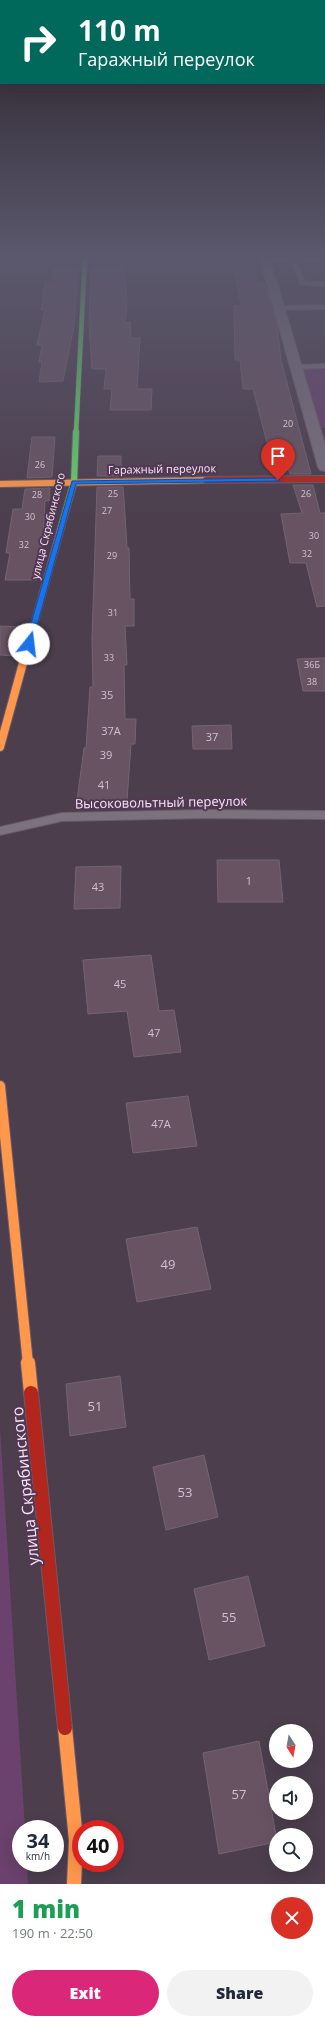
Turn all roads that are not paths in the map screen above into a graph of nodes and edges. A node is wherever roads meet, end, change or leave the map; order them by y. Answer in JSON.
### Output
{"nodes":[{"id":1,"x":81,"y":344,"type":"edge"},
{"id":2,"x":290,"y":344,"type":"edge"},
{"id":3,"x":325,"y":366,"type":"edge"},
{"id":4,"x":297,"y":367,"type":"junction"},
{"id":5,"x":325,"y":467,"type":"edge"},
{"id":6,"x":325,"y":479,"type":"edge"},
{"id":7,"x":74,"y":482,"type":"junction"},
{"id":8,"x":0,"y":484,"type":"edge"},
{"id":9,"x":0,"y":747,"type":"edge"},
{"id":10,"x":325,"y":815,"type":"edge"},
{"id":11,"x":0,"y":831,"type":"edge"},
{"id":12,"x":0,"y":1086,"type":"edge"},
{"id":13,"x":74,"y":1884,"type":"edge"}],
"edges":[{"from":1,"to":7,"type":"street","name":"улица Скрябинского"},
{"from":2,"to":4,"type":"street"},
{"from":3,"to":4,"type":"lane"},
{"from":4,"to":5,"type":"street"},
{"from":6,"to":7,"type":"street","name":"Гаражный переулок"},
{"from":7,"to":8,"type":"street","name":"Гаражный переулок"},
{"from":7,"to":9,"type":"street","name":"улица Скрябинского"},
{"from":10,"to":11,"type":"lane","name":"Высоковольтный переулок"},
{"from":12,"to":13,"type":"street","name":"улица Скрябинского"}]}
